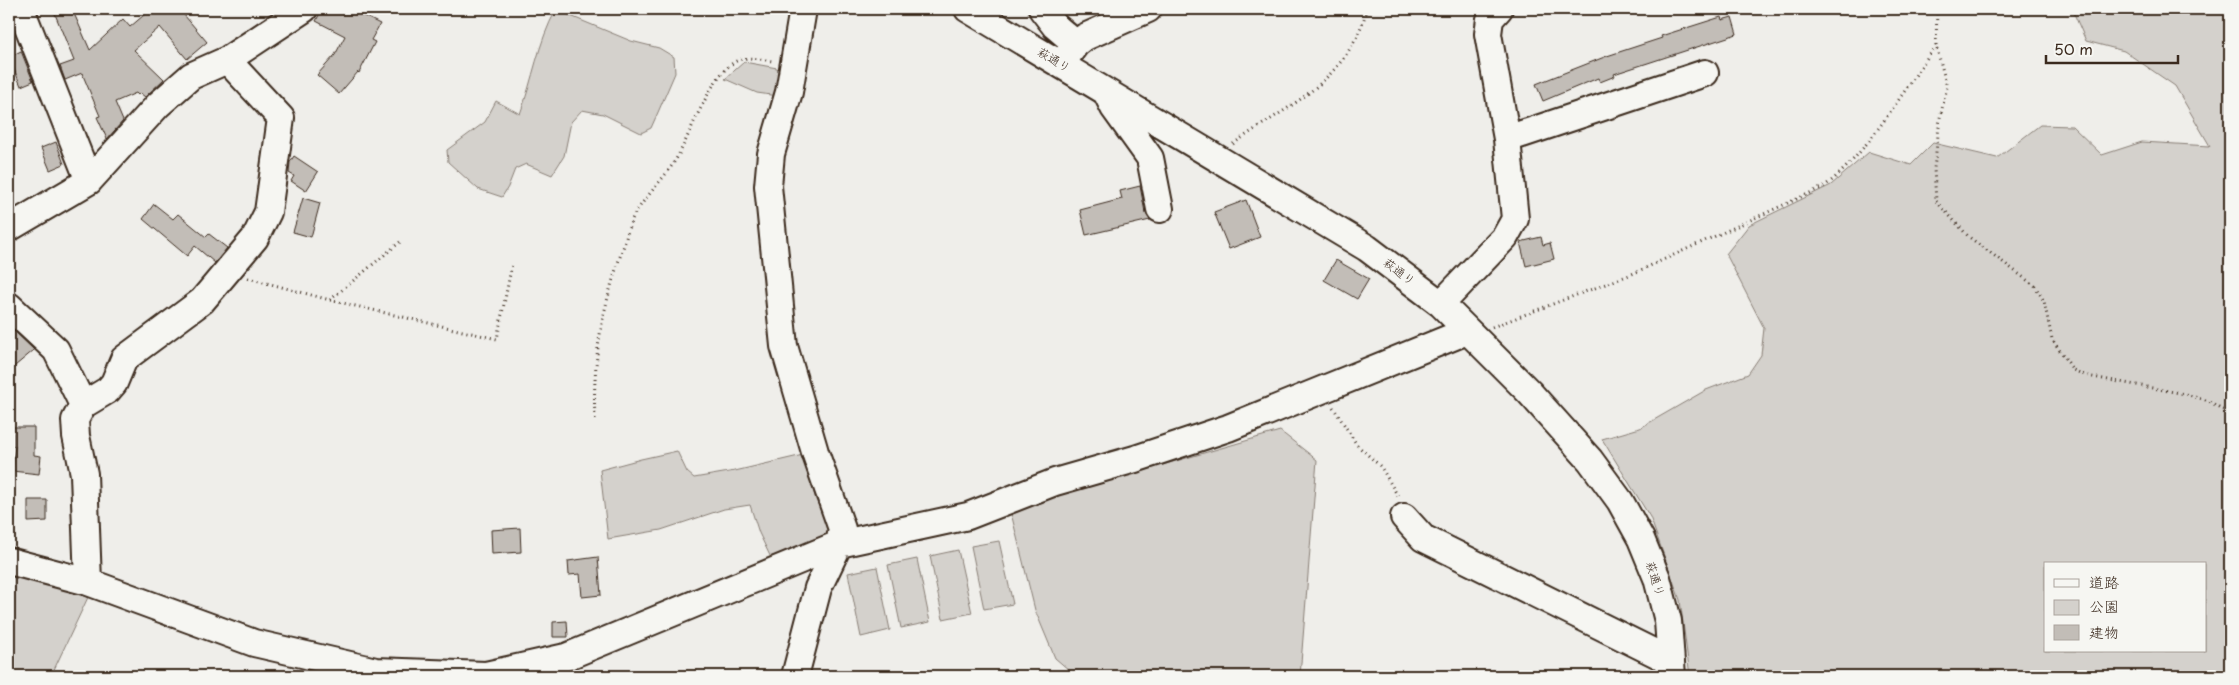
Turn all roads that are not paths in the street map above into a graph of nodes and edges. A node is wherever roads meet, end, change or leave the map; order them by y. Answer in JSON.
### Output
{"nodes":[{"id":1,"x":21,"y":9,"type":"edge"},
{"id":2,"x":304,"y":9,"type":"edge"},
{"id":3,"x":803,"y":9,"type":"edge"},
{"id":4,"x":968,"y":9,"type":"edge"},
{"id":5,"x":1042,"y":9,"type":"edge"},
{"id":6,"x":1148,"y":9,"type":"edge"},
{"id":7,"x":1499,"y":9,"type":"edge"},
{"id":8,"x":1069,"y":54,"type":"junction"},
{"id":9,"x":227,"y":60,"type":"junction"},
{"id":10,"x":1705,"y":73,"type":"dead end"},
{"id":11,"x":1106,"y":92,"type":"junction"},
{"id":12,"x":1507,"y":139,"type":"junction"},
{"id":13,"x":89,"y":181,"type":"junction"},
{"id":14,"x":1160,"y":209,"type":"dead end"},
{"id":15,"x":9,"y":228,"type":"edge"},
{"id":16,"x":1441,"y":304,"type":"junction"},
{"id":17,"x":9,"y":306,"type":"edge"},
{"id":18,"x":1469,"y":333,"type":"junction"},
{"id":19,"x":83,"y":405,"type":"junction"},
{"id":20,"x":1404,"y":517,"type":"road end"},
{"id":21,"x":839,"y":544,"type":"junction"},
{"id":22,"x":9,"y":561,"type":"edge"},
{"id":23,"x":88,"y":582,"type":"junction"},
{"id":24,"x":1672,"y":669,"type":"edge"},
{"id":25,"x":795,"y":676,"type":"edge"}],
"edges":[{"from":1,"to":13,"type":"street"},
{"from":2,"to":9,"type":"street"},
{"from":3,"to":21,"type":"street"},
{"from":4,"to":8,"type":"street","name":"萩通り"},
{"from":5,"to":8,"type":"street"},
{"from":6,"to":8,"type":"street"},
{"from":7,"to":12,"type":"street"},
{"from":8,"to":11,"type":"street","name":"萩通り"},
{"from":9,"to":13,"type":"street"},
{"from":9,"to":19,"type":"street"},
{"from":10,"to":12,"type":"street"},
{"from":11,"to":14,"type":"street"},
{"from":11,"to":16,"type":"street","name":"萩通り"},
{"from":12,"to":16,"type":"street"},
{"from":13,"to":15,"type":"street"},
{"from":16,"to":18,"type":"street","name":"萩通り"},
{"from":17,"to":19,"type":"street"},
{"from":18,"to":21,"type":"street"},
{"from":18,"to":24,"type":"street","name":"萩通り"},
{"from":19,"to":23,"type":"street"},
{"from":20,"to":24,"type":"street"},
{"from":21,"to":23,"type":"street"},
{"from":21,"to":25,"type":"street"},
{"from":22,"to":23,"type":"street"}]}
